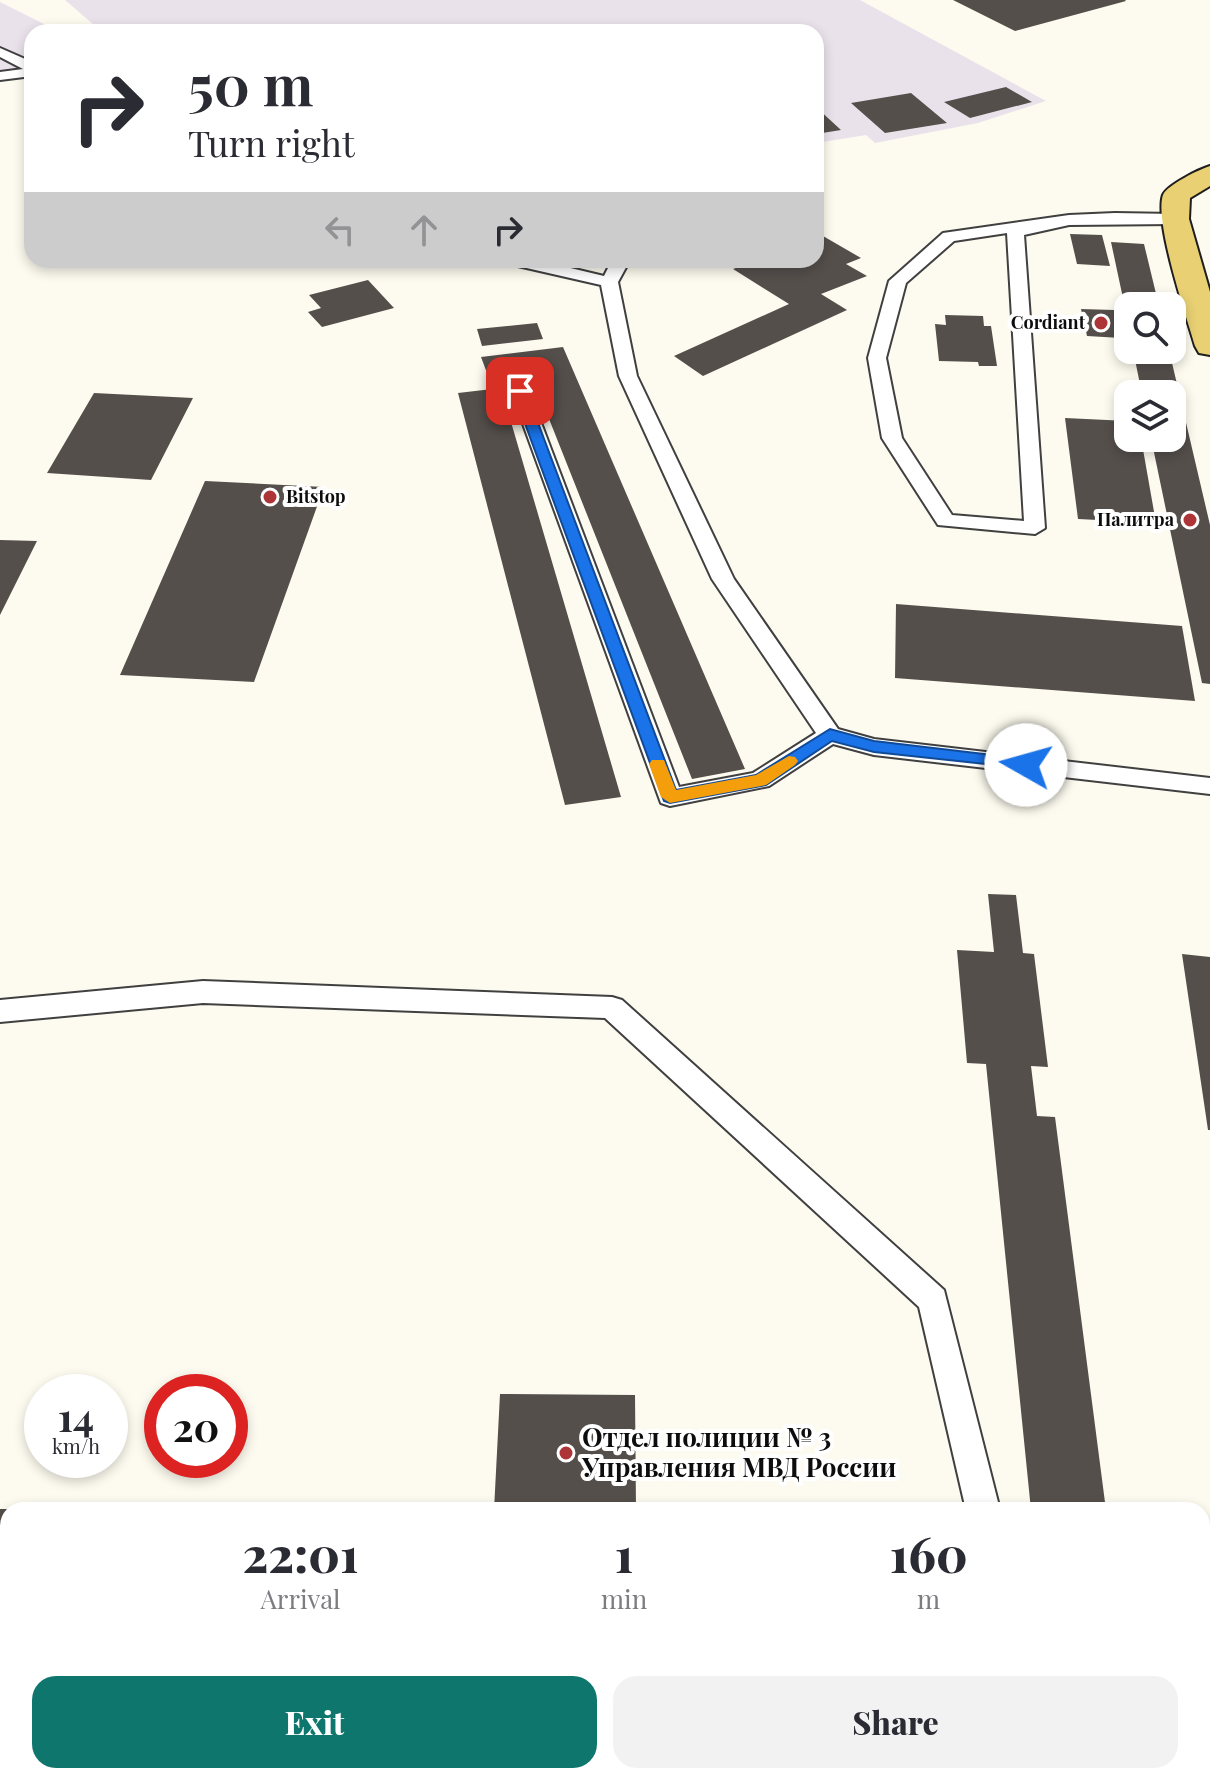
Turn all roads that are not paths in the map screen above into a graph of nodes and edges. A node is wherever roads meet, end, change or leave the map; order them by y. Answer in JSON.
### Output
{"nodes":[{"id":1,"x":0,"y":52,"type":"edge"},
{"id":2,"x":24,"y":66,"type":"edge"},
{"id":3,"x":24,"y":72,"type":"edge"},
{"id":4,"x":0,"y":76,"type":"edge"},
{"id":5,"x":1210,"y":174,"type":"edge"},
{"id":6,"x":1175,"y":219,"type":"junction"},
{"id":7,"x":1028,"y":225,"type":"junction"},
{"id":8,"x":549,"y":268,"type":"edge"},
{"id":9,"x":617,"y":268,"type":"edge"},
{"id":10,"x":609,"y":282,"type":"junction"},
{"id":11,"x":1210,"y":346,"type":"edge"},
{"id":12,"x":520,"y":391,"type":"dead end"},
{"id":13,"x":830,"y":735,"type":"junction"},
{"id":14,"x":1210,"y":786,"type":"edge"},
{"id":15,"x":0,"y":1011,"type":"edge"},
{"id":16,"x":981,"y":1502,"type":"edge"}],
"edges":[{"from":1,"to":2,"type":"lane"},
{"from":3,"to":4,"type":"lane"},
{"from":5,"to":6,"type":"main road"},
{"from":6,"to":7,"type":"lane"},
{"from":6,"to":11,"type":"main road"},
{"from":7,"to":7,"type":"lane"},
{"from":8,"to":10,"type":"lane"},
{"from":9,"to":10,"type":"lane"},
{"from":10,"to":13,"type":"lane"},
{"from":12,"to":13,"type":"lane"},
{"from":13,"to":14,"type":"lane"},
{"from":15,"to":16,"type":"lane"}]}
